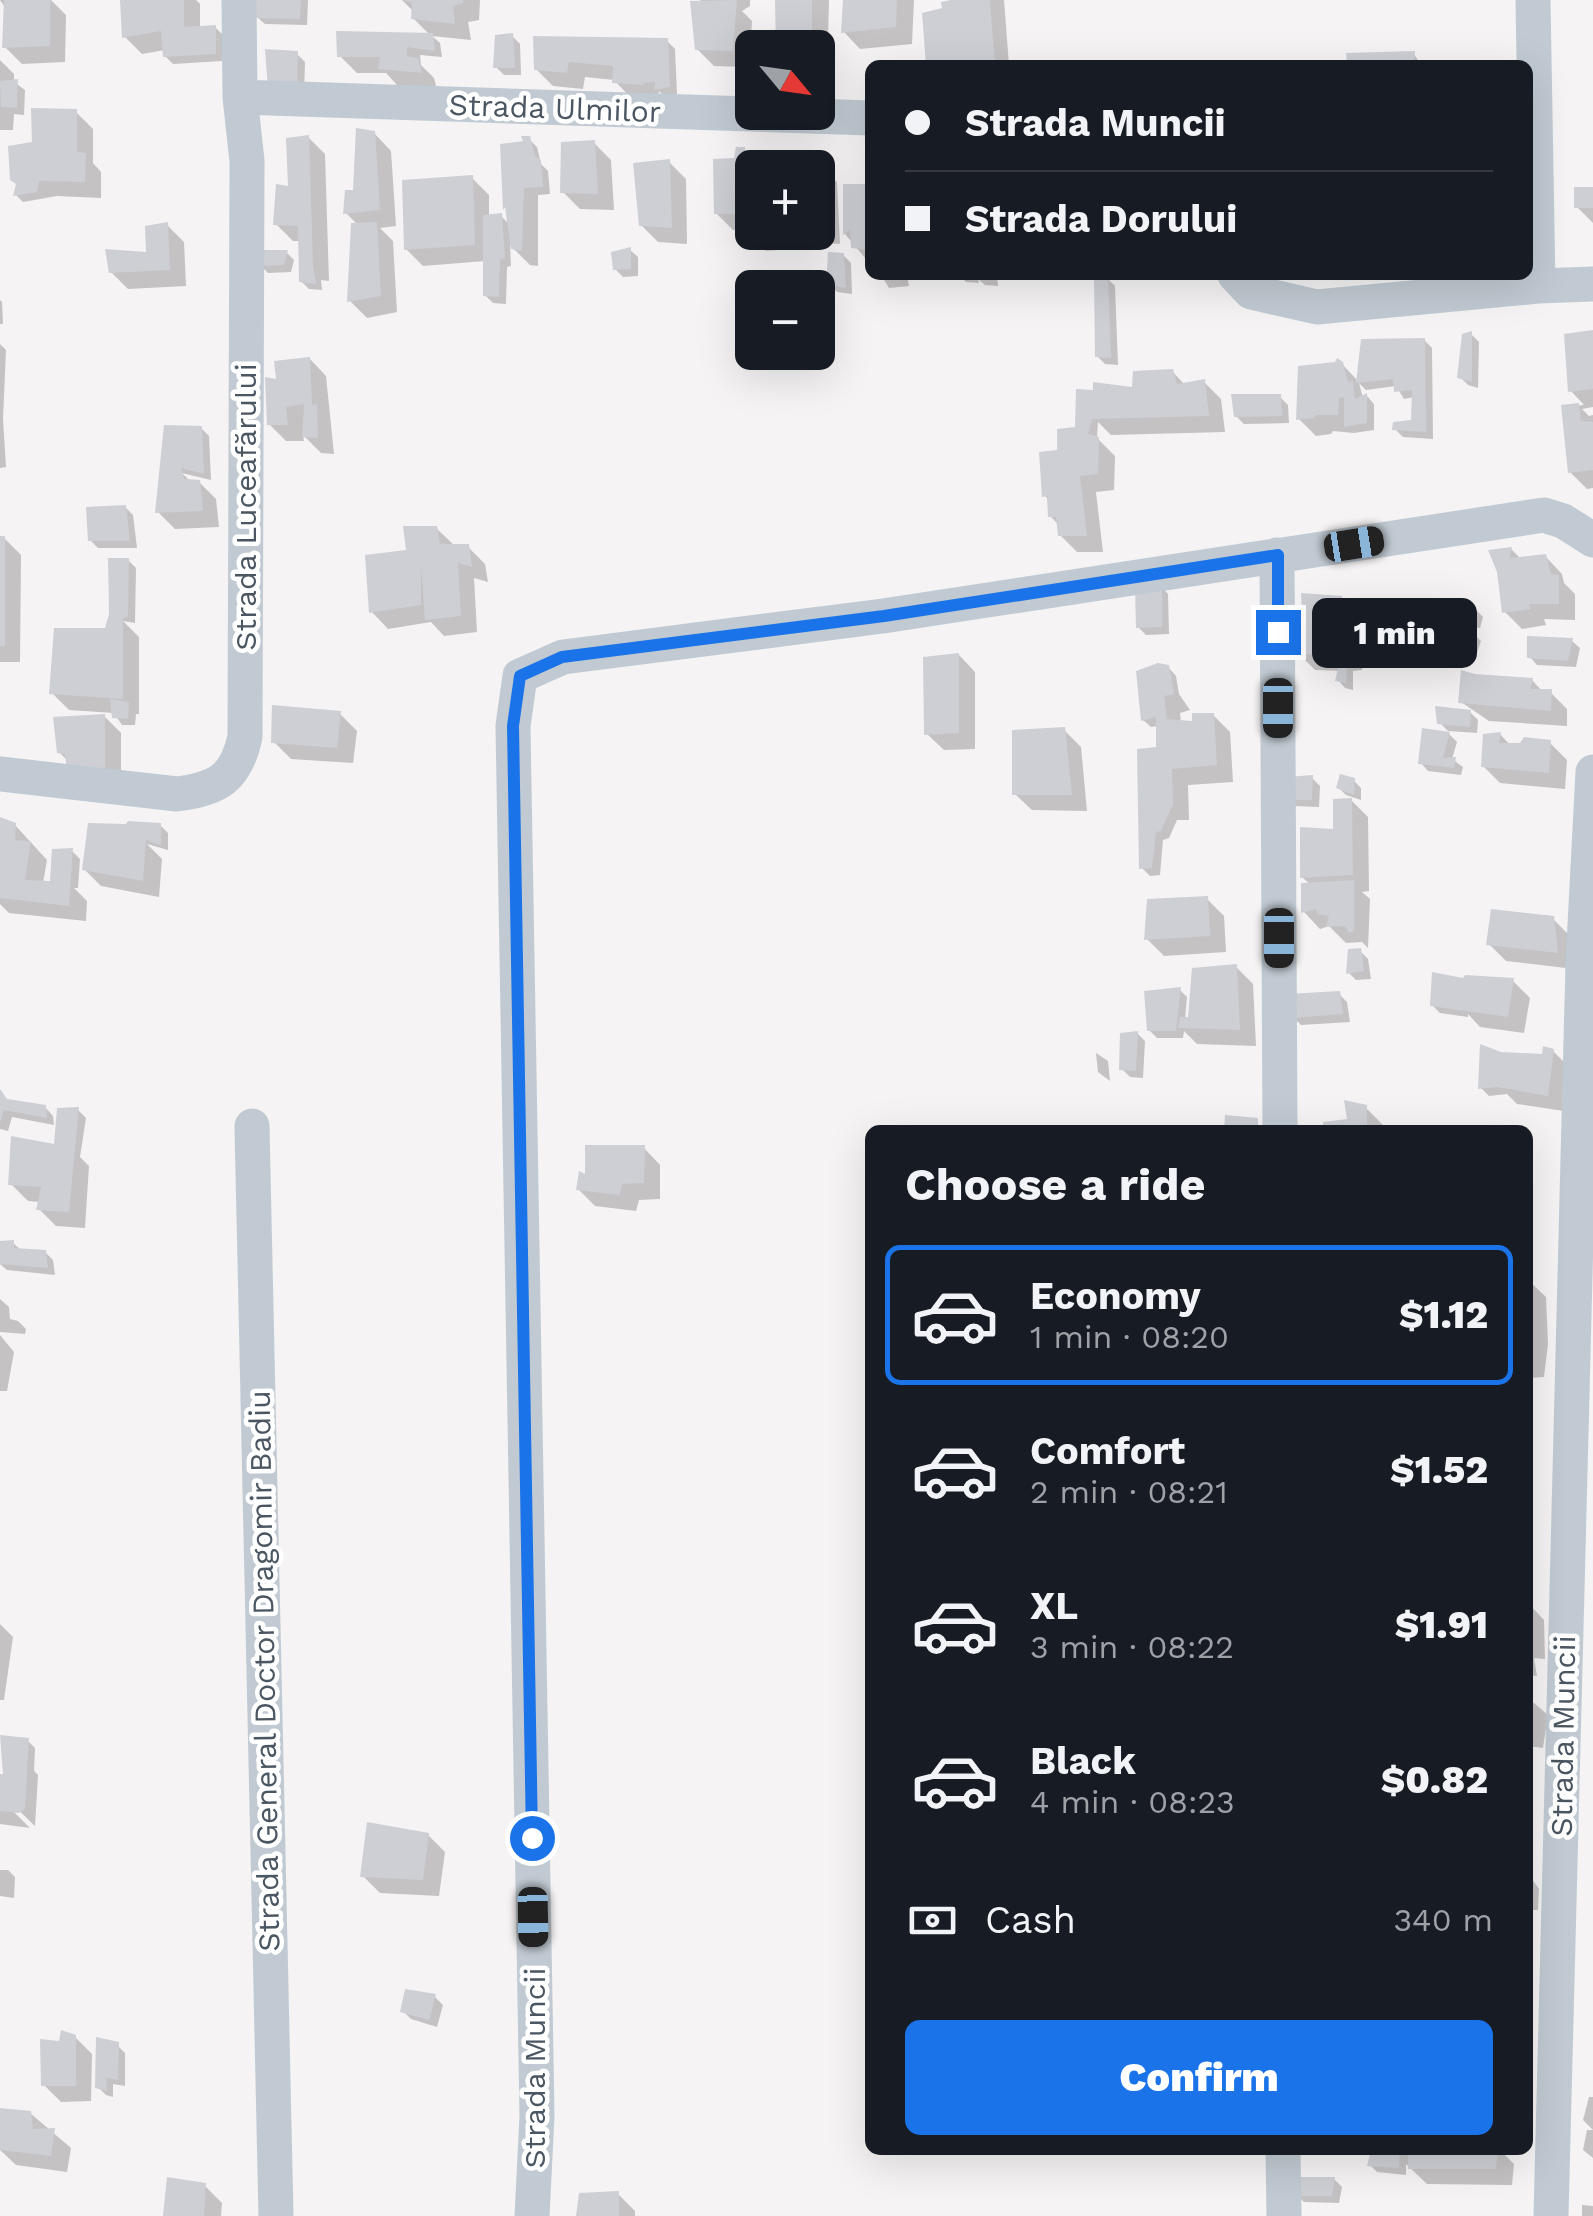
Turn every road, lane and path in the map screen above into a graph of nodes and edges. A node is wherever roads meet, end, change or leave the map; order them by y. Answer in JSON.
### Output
{"nodes":[{"id":1,"x":238,"y":0,"type":"edge"},
{"id":2,"x":1533,"y":0,"type":"edge"},
{"id":3,"x":240,"y":98,"type":"junction"},
{"id":4,"x":865,"y":118,"type":"edge"},
{"id":5,"x":1239,"y":280,"type":"edge"},
{"id":6,"x":1593,"y":284,"type":"edge"},
{"id":7,"x":1538,"y":286,"type":"junction"},
{"id":8,"x":1593,"y":540,"type":"edge"},
{"id":9,"x":1278,"y":555,"type":"junction"},
{"id":10,"x":0,"y":774,"type":"edge"},
{"id":11,"x":1593,"y":775,"type":"edge"},
{"id":12,"x":1280,"y":1125,"type":"edge"},
{"id":13,"x":252,"y":1126,"type":"dead end"},
{"id":14,"x":1284,"y":2155,"type":"edge"},
{"id":15,"x":276,"y":2216,"type":"edge"},
{"id":16,"x":532,"y":2216,"type":"edge"},
{"id":17,"x":1284,"y":2216,"type":"edge"},
{"id":18,"x":1551,"y":2216,"type":"edge"}],
"edges":[{"from":1,"to":3,"type":"street","name":"Strada Luceafărului"},
{"from":2,"to":7,"type":"street"},
{"from":3,"to":4,"type":"street","name":"Strada Ulmilor"},
{"from":3,"to":10,"type":"street","name":"Strada Luceafărului"},
{"from":5,"to":7,"type":"street"},
{"from":6,"to":7,"type":"street"},
{"from":8,"to":9,"type":"street","name":"Strada Muncii"},
{"from":9,"to":12,"type":"street"},
{"from":9,"to":16,"type":"street","name":"Strada Muncii"},
{"from":11,"to":18,"type":"street","name":"Strada Muncii"},
{"from":13,"to":15,"type":"street","name":"Strada General Doctor Dragomir Badiu"},
{"from":14,"to":17,"type":"street"}]}
